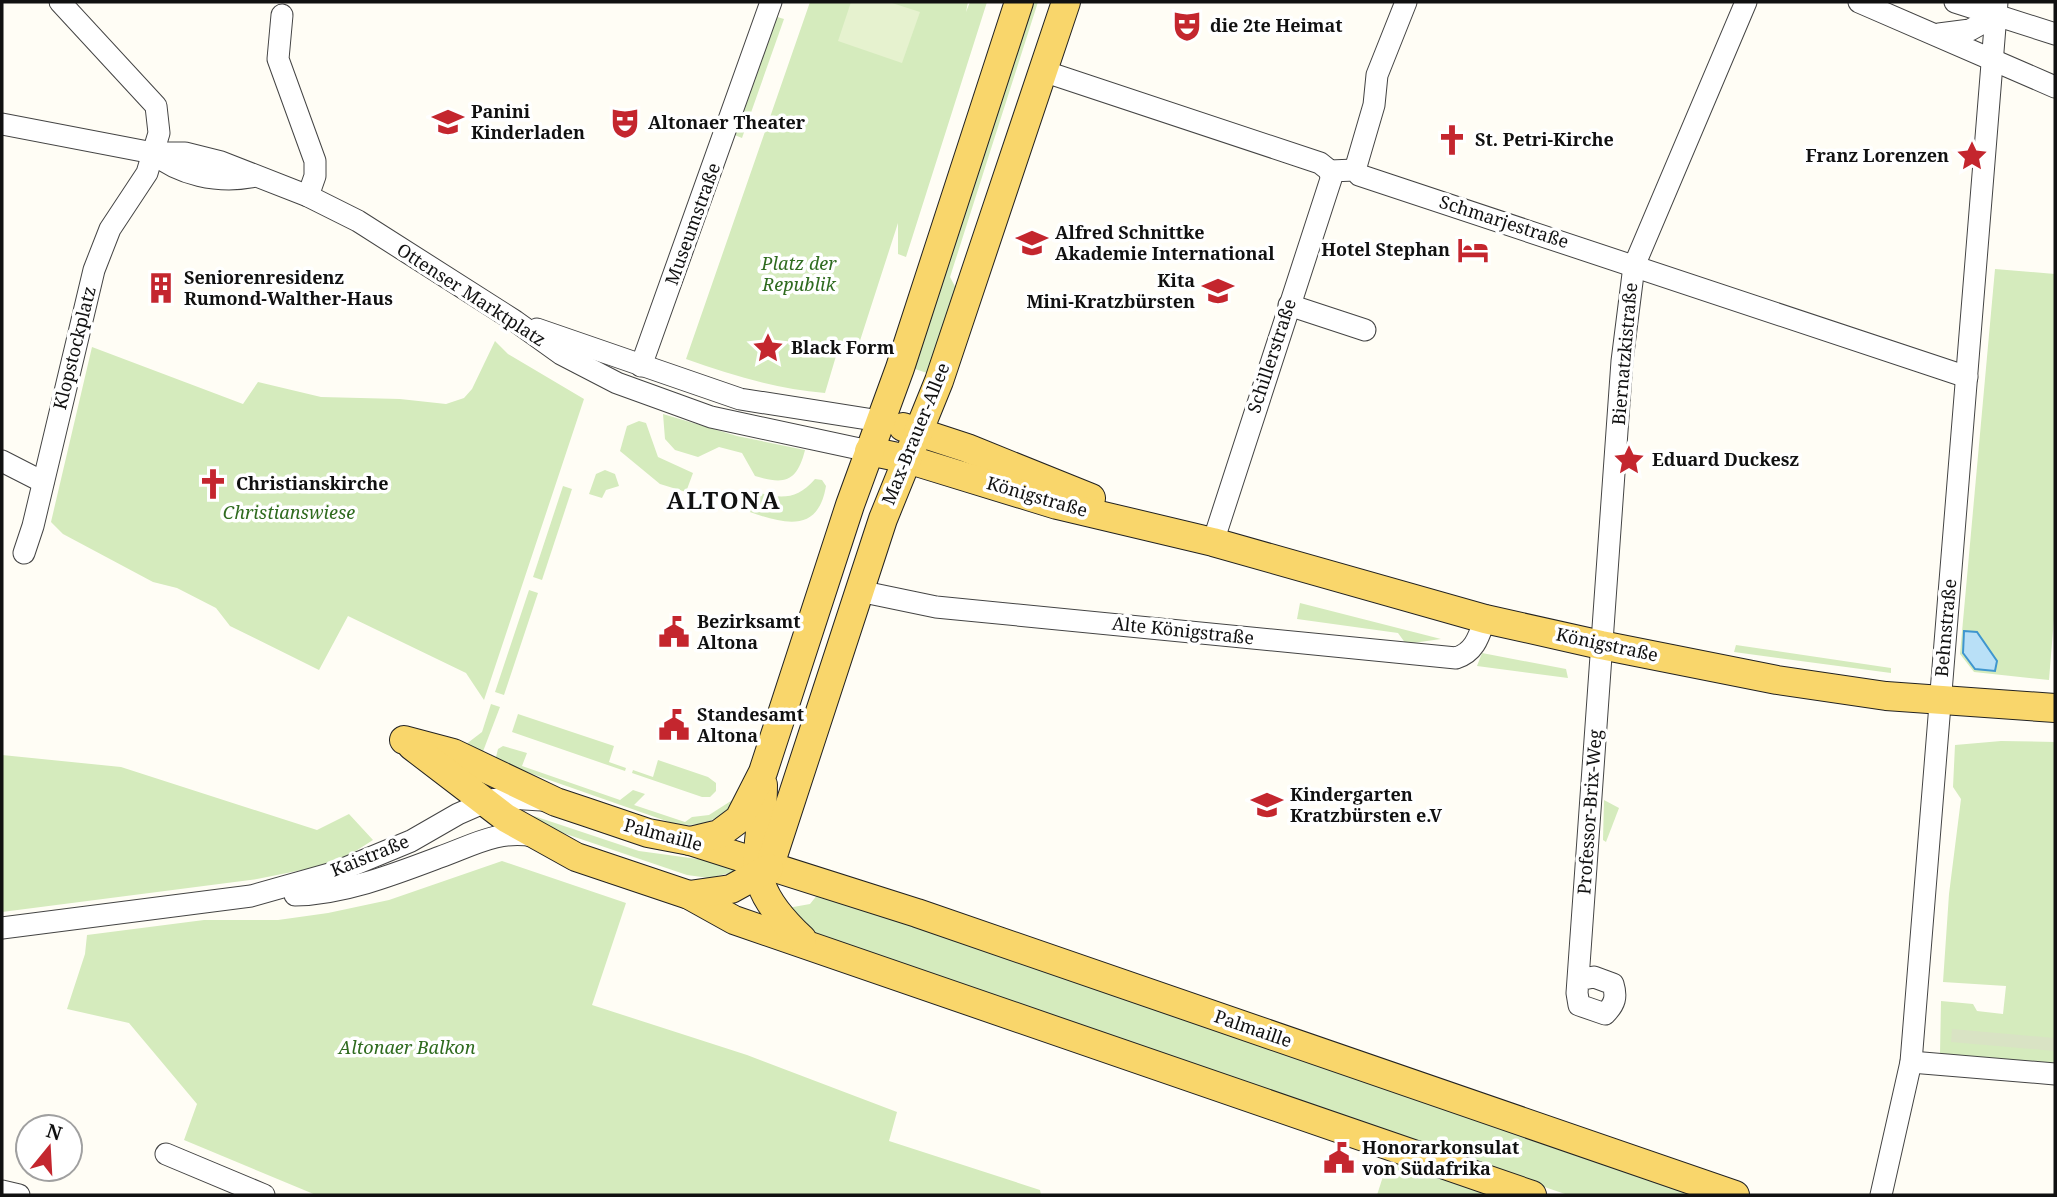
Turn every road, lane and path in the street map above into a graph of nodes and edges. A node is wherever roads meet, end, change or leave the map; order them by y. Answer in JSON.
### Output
{"nodes":[{"id":1,"x":60,"y":2,"type":"edge"},
{"id":2,"x":771,"y":2,"type":"edge"},
{"id":3,"x":1019,"y":2,"type":"edge"},
{"id":4,"x":1066,"y":2,"type":"edge"},
{"id":5,"x":1406,"y":2,"type":"edge"},
{"id":6,"x":1746,"y":2,"type":"edge"},
{"id":7,"x":1859,"y":2,"type":"edge"},
{"id":8,"x":1955,"y":2,"type":"edge"},
{"id":9,"x":283,"y":6,"type":"edge"},
{"id":10,"x":1996,"y":9,"type":"edge"},
{"id":11,"x":1936,"y":34,"type":"junction"},
{"id":12,"x":2055,"y":34,"type":"edge"},
{"id":13,"x":1993,"y":59,"type":"junction"},
{"id":14,"x":1043,"y":71,"type":"junction"},
{"id":15,"x":2055,"y":87,"type":"edge"},
{"id":16,"x":2,"y":124,"type":"edge"},
{"id":17,"x":153,"y":153,"type":"junction"},
{"id":18,"x":1355,"y":170,"type":"junction"},
{"id":19,"x":1330,"y":171,"type":"junction"},
{"id":20,"x":308,"y":196,"type":"junction"},
{"id":21,"x":1634,"y":266,"type":"junction"},
{"id":22,"x":1289,"y":305,"type":"junction"},
{"id":23,"x":515,"y":321,"type":"junction"},
{"id":24,"x":1365,"y":330,"type":"dead end"},
{"id":25,"x":641,"y":366,"type":"junction"},
{"id":26,"x":1967,"y":377,"type":"junction"},
{"id":27,"x":880,"y":421,"type":"junction"},
{"id":28,"x":919,"y":432,"type":"junction"},
{"id":29,"x":869,"y":451,"type":"junction"},
{"id":30,"x":907,"y":459,"type":"junction"},
{"id":31,"x":2,"y":461,"type":"edge"},
{"id":32,"x":43,"y":482,"type":"junction"},
{"id":33,"x":1169,"y":530,"type":"junction"},
{"id":34,"x":1213,"y":541,"type":"junction"},
{"id":35,"x":24,"y":553,"type":"dead end"},
{"id":36,"x":859,"y":591,"type":"junction"},
{"id":37,"x":1485,"y":618,"type":"junction"},
{"id":38,"x":1601,"y":645,"type":"junction"},
{"id":39,"x":1940,"y":700,"type":"junction"},
{"id":40,"x":2055,"y":708,"type":"edge"},
{"id":41,"x":485,"y":768,"type":"junction"},
{"id":42,"x":763,"y":772,"type":"junction"},
{"id":43,"x":556,"y":802,"type":"junction"},
{"id":44,"x":499,"y":806,"type":"junction"},
{"id":45,"x":540,"y":837,"type":"junction"},
{"id":46,"x":487,"y":838,"type":"junction"},
{"id":47,"x":690,"y":841,"type":"junction"},
{"id":48,"x":761,"y":869,"type":"junction"},
{"id":49,"x":251,"y":895,"type":"junction"},
{"id":50,"x":689,"y":895,"type":"junction"},
{"id":51,"x":2,"y":928,"type":"edge"},
{"id":52,"x":806,"y":944,"type":"junction"},
{"id":53,"x":1578,"y":980,"type":"dead end"},
{"id":54,"x":1911,"y":1062,"type":"junction"},
{"id":55,"x":2055,"y":1074,"type":"edge"},
{"id":56,"x":166,"y":1154,"type":"dead end"},
{"id":57,"x":2,"y":1191,"type":"edge"},
{"id":58,"x":19,"y":1195,"type":"edge"},
{"id":59,"x":264,"y":1195,"type":"edge"},
{"id":60,"x":1532,"y":1195,"type":"edge"},
{"id":61,"x":1735,"y":1195,"type":"edge"},
{"id":62,"x":1881,"y":1195,"type":"edge"}],
"edges":[{"from":1,"to":17,"type":"street","name":"Klopstockplatz"},
{"from":2,"to":25,"type":"street","name":"Museumstraße"},
{"from":3,"to":27,"type":"main road","name":"Max-Brauer-Allee"},
{"from":4,"to":14,"type":"main road","name":"Max-Brauer-Allee"},
{"from":5,"to":18,"type":"street"},
{"from":6,"to":21,"type":"street","name":"Biernatzkistraße"},
{"from":7,"to":11,"type":"street"},
{"from":8,"to":10,"type":"street"},
{"from":9,"to":20,"type":"street"},
{"from":10,"to":11,"type":"street"},
{"from":10,"to":12,"type":"street"},
{"from":10,"to":13,"type":"street","name":"Behnstraße"},
{"from":11,"to":13,"type":"street"},
{"from":13,"to":15,"type":"street"},
{"from":13,"to":26,"type":"street","name":"Behnstraße"},
{"from":14,"to":19,"type":"street","name":"Schmarjestraße"},
{"from":14,"to":28,"type":"main road","name":"Max-Brauer-Allee"},
{"from":16,"to":17,"type":"street","name":"Ottenser Marktplatz"},
{"from":17,"to":20,"type":"street","name":"Ottenser Marktplatz"},
{"from":17,"to":32,"type":"street","name":"Klopstockplatz"},
{"from":18,"to":19,"type":"street","name":"Schmarjestraße"},
{"from":18,"to":21,"type":"street","name":"Schmarjestraße"},
{"from":19,"to":22,"type":"street","name":"Schillerstraße"},
{"from":20,"to":23,"type":"street","name":"Ottenser Marktplatz"},
{"from":21,"to":26,"type":"street","name":"Schmarjestraße"},
{"from":21,"to":38,"type":"street","name":"Biernatzkistraße"},
{"from":22,"to":24,"type":"street"},
{"from":22,"to":34,"type":"street","name":"Schillerstraße"},
{"from":23,"to":25,"type":"street"},
{"from":23,"to":29,"type":"street","name":"Ottenser Marktplatz"},
{"from":25,"to":27,"type":"street"},
{"from":26,"to":39,"type":"street","name":"Behnstraße"},
{"from":27,"to":28,"type":"main road"},
{"from":27,"to":29,"type":"main road","name":"Max-Brauer-Allee"},
{"from":28,"to":30,"type":"main road","name":"Max-Brauer-Allee"},
{"from":28,"to":33,"type":"main road","name":"Königstraße"},
{"from":29,"to":30,"type":"main road"},
{"from":29,"to":42,"type":"main road","name":"Max-Brauer-Allee"},
{"from":30,"to":33,"type":"main road","name":"Königstraße"},
{"from":30,"to":36,"type":"main road","name":"Max-Brauer-Allee"},
{"from":31,"to":32,"type":"street"},
{"from":32,"to":35,"type":"street","name":"Klopstockplatz"},
{"from":33,"to":34,"type":"main road","name":"Königstraße"},
{"from":34,"to":37,"type":"main road","name":"Königstraße"},
{"from":36,"to":37,"type":"street","name":"Alte Königstraße"},
{"from":36,"to":48,"type":"main road","name":"Max-Brauer-Allee"},
{"from":37,"to":38,"type":"main road","name":"Königstraße"},
{"from":38,"to":39,"type":"main road","name":"Königstraße"},
{"from":38,"to":53,"type":"street","name":"Professor-Brix-Weg"},
{"from":39,"to":40,"type":"main road","name":"Königstraße"},
{"from":39,"to":54,"type":"street","name":"Behnstraße"},
{"from":41,"to":43,"type":"main road","name":"Palmaille"},
{"from":41,"to":44,"type":"street","name":"Palmaille"},
{"from":41,"to":44,"type":"main road","name":"Palmaille"},
{"from":42,"to":47,"type":"main road","name":"Max-Brauer-Allee"},
{"from":42,"to":48,"type":"main road","name":"Max-Brauer-Allee"},
{"from":43,"to":44,"type":"street","name":"Palmaille"},
{"from":43,"to":47,"type":"main road","name":"Palmaille"},
{"from":44,"to":45,"type":"main road","name":"Palmaille"},
{"from":44,"to":46,"type":"street","name":"Kaistraße"},
{"from":44,"to":49,"type":"street","name":"Kaistraße"},
{"from":45,"to":46,"type":"street","name":"Kaistraße"},
{"from":45,"to":50,"type":"main road","name":"Palmaille"},
{"from":46,"to":49,"type":"street","name":"Kaistraße"},
{"from":47,"to":48,"type":"main road","name":"Palmaille"},
{"from":48,"to":50,"type":"main road","name":"Palmaille"},
{"from":48,"to":52,"type":"main road"},
{"from":48,"to":61,"type":"main road","name":"Palmaille"},
{"from":49,"to":51,"type":"street","name":"Kaistraße"},
{"from":50,"to":52,"type":"main road","name":"Palmaille"},
{"from":52,"to":60,"type":"main road","name":"Palmaille"},
{"from":54,"to":55,"type":"street"},
{"from":54,"to":62,"type":"street","name":"Behnstraße"},
{"from":56,"to":59,"type":"street"},
{"from":57,"to":58,"type":"street"}]}
